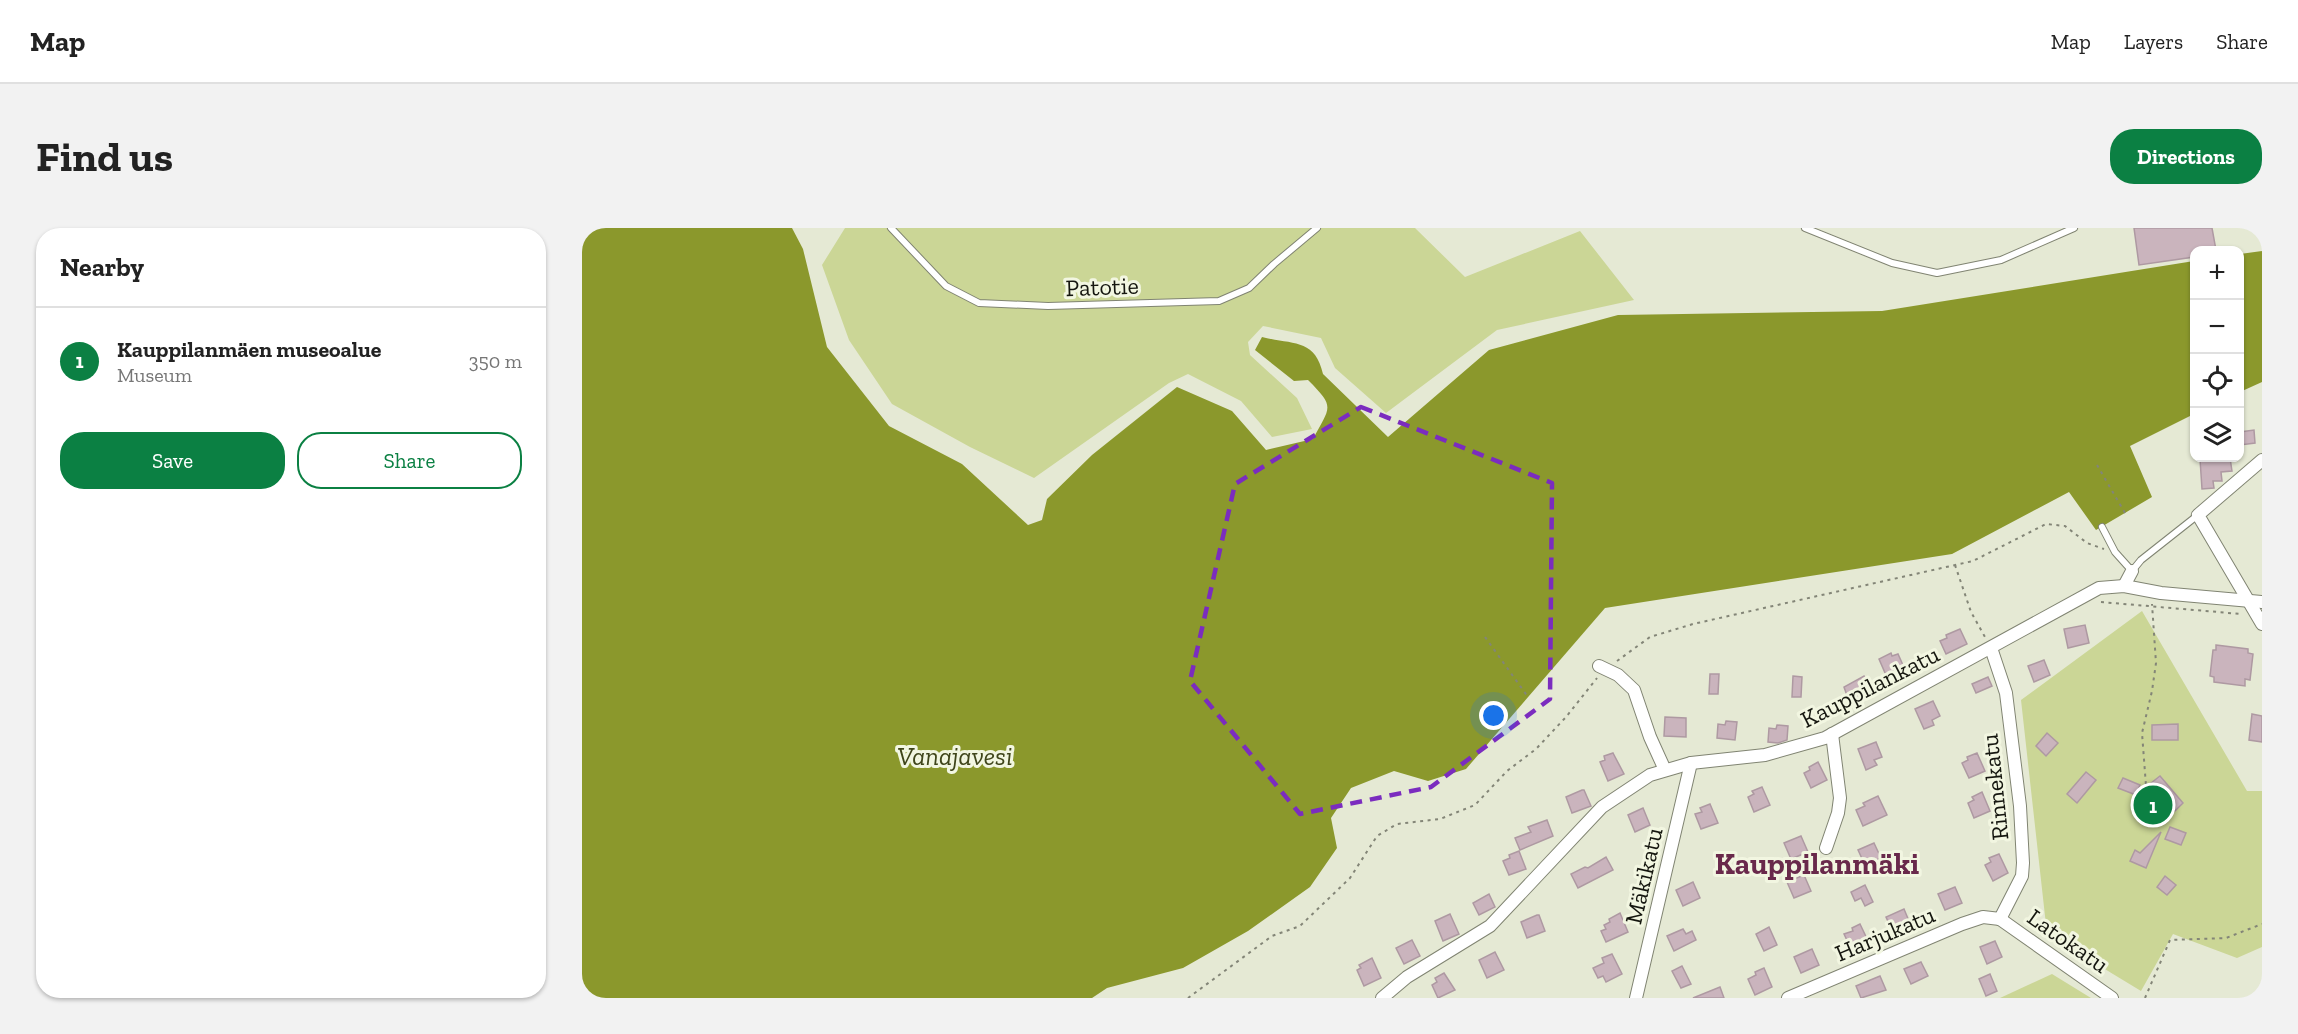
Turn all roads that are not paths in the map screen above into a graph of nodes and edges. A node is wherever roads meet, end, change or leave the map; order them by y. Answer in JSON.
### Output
{"nodes":[{"id":1,"x":891,"y":228,"type":"edge"},
{"id":2,"x":1317,"y":228,"type":"edge"},
{"id":3,"x":1805,"y":228,"type":"edge"},
{"id":4,"x":2074,"y":228,"type":"edge"},
{"id":5,"x":2262,"y":460,"type":"edge"},
{"id":6,"x":2198,"y":515,"type":"junction"},
{"id":7,"x":2102,"y":527,"type":"dead end"},
{"id":8,"x":2132,"y":571,"type":"junction"},
{"id":9,"x":2124,"y":586,"type":"junction"},
{"id":10,"x":2256,"y":601,"type":"edge"},
{"id":11,"x":2260,"y":620,"type":"edge"},
{"id":12,"x":1991,"y":648,"type":"junction"},
{"id":13,"x":1603,"y":668,"type":"road end"},
{"id":14,"x":1832,"y":734,"type":"junction"},
{"id":15,"x":1691,"y":763,"type":"junction"},
{"id":16,"x":1665,"y":770,"type":"junction"},
{"id":17,"x":1826,"y":848,"type":"dead end"},
{"id":18,"x":2000,"y":919,"type":"junction"},
{"id":19,"x":1382,"y":998,"type":"edge"},
{"id":20,"x":1636,"y":998,"type":"edge"},
{"id":21,"x":1788,"y":998,"type":"edge"},
{"id":22,"x":2112,"y":998,"type":"edge"}],
"edges":[{"from":1,"to":2,"type":"lane","name":"Patotie"},
{"from":3,"to":4,"type":"lane"},
{"from":5,"to":6,"type":"street"},
{"from":6,"to":8,"type":"lane"},
{"from":6,"to":10,"type":"street"},
{"from":7,"to":8,"type":"lane"},
{"from":8,"to":9,"type":"street"},
{"from":9,"to":10,"type":"street","name":"Kauppilankatu"},
{"from":9,"to":12,"type":"street","name":"Kauppilankatu"},
{"from":10,"to":11,"type":"street"},
{"from":12,"to":14,"type":"street","name":"Kauppilankatu"},
{"from":12,"to":18,"type":"street","name":"Rinnekatu"},
{"from":13,"to":16,"type":"street"},
{"from":14,"to":15,"type":"street","name":"Kauppilankatu"},
{"from":14,"to":17,"type":"street"},
{"from":15,"to":16,"type":"street","name":"Kauppilankatu"},
{"from":15,"to":20,"type":"street","name":"Mäkikatu"},
{"from":16,"to":19,"type":"street","name":"Kauppilankatu"},
{"from":18,"to":21,"type":"street","name":"Harjukatu"},
{"from":18,"to":22,"type":"street","name":"Latokatu"}]}
